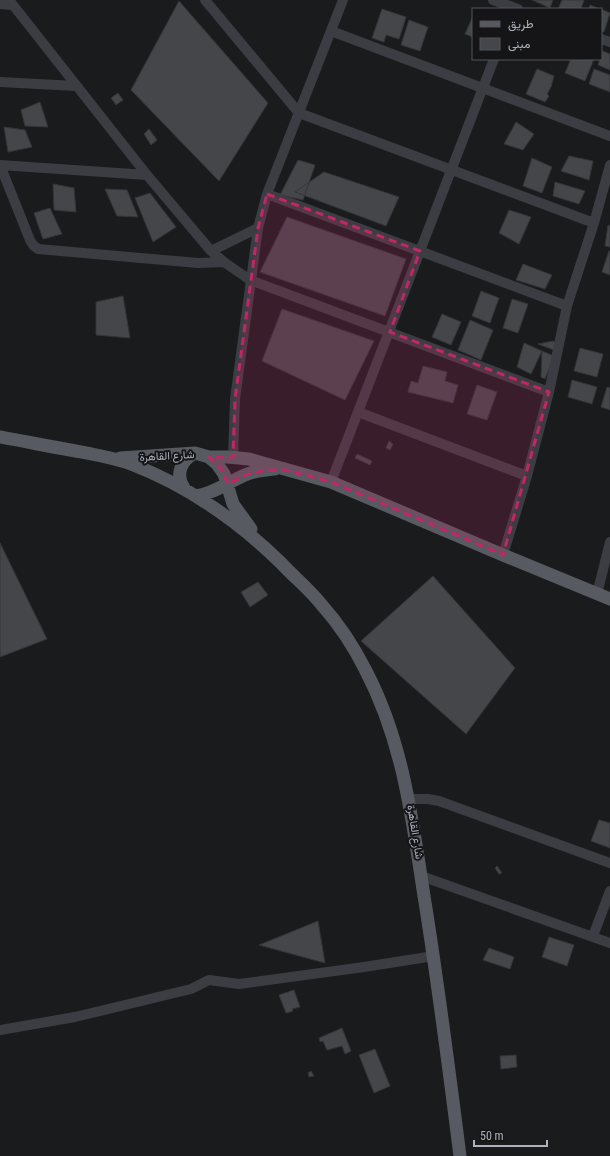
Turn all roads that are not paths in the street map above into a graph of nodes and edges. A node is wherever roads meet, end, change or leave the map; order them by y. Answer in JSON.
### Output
{"nodes":[{"id":1,"x":205,"y":0,"type":"edge"},
{"id":2,"x":343,"y":0,"type":"edge"},
{"id":3,"x":493,"y":0,"type":"edge"},
{"id":4,"x":11,"y":3,"type":"edge"},
{"id":5,"x":0,"y":4,"type":"edge"},
{"id":6,"x":515,"y":6,"type":"edge"},
{"id":7,"x":331,"y":31,"type":"junction"},
{"id":8,"x":494,"y":60,"type":"edge"},
{"id":9,"x":0,"y":82,"type":"edge"},
{"id":10,"x":76,"y":86,"type":"junction"},
{"id":11,"x":483,"y":88,"type":"junction"},
{"id":12,"x":299,"y":113,"type":"junction"},
{"id":13,"x":610,"y":136,"type":"edge"},
{"id":14,"x":0,"y":165,"type":"edge"},
{"id":15,"x":610,"y":165,"type":"edge"},
{"id":16,"x":451,"y":170,"type":"junction"},
{"id":17,"x":147,"y":175,"type":"junction"},
{"id":18,"x":267,"y":194,"type":"junction"},
{"id":19,"x":594,"y":223,"type":"junction"},
{"id":20,"x":258,"y":228,"type":"junction"},
{"id":21,"x":211,"y":251,"type":"junction"},
{"id":22,"x":420,"y":251,"type":"junction"},
{"id":23,"x":224,"y":262,"type":"junction"},
{"id":24,"x":250,"y":280,"type":"junction"},
{"id":25,"x":568,"y":306,"type":"junction"},
{"id":26,"x":390,"y":332,"type":"junction"},
{"id":27,"x":549,"y":392,"type":"junction"},
{"id":28,"x":358,"y":412,"type":"junction"},
{"id":29,"x":0,"y":437,"type":"edge"},
{"id":30,"x":195,"y":454,"type":"junction"},
{"id":31,"x":209,"y":457,"type":"junction"},
{"id":32,"x":233,"y":457,"type":"junction"},
{"id":33,"x":110,"y":458,"type":"junction"},
{"id":34,"x":285,"y":470,"type":"junction"},
{"id":35,"x":527,"y":476,"type":"junction"},
{"id":36,"x":331,"y":482,"type":"junction"},
{"id":37,"x":228,"y":484,"type":"junction"},
{"id":38,"x":184,"y":488,"type":"junction"},
{"id":39,"x":196,"y":496,"type":"junction"},
{"id":40,"x":610,"y":542,"type":"edge"},
{"id":41,"x":266,"y":549,"type":"junction"},
{"id":42,"x":503,"y":556,"type":"junction"},
{"id":43,"x":597,"y":594,"type":"junction"},
{"id":44,"x":610,"y":599,"type":"edge"},
{"id":45,"x":410,"y":799,"type":"junction"},
{"id":46,"x":610,"y":862,"type":"edge"},
{"id":47,"x":421,"y":876,"type":"junction"},
{"id":48,"x":610,"y":891,"type":"edge"},
{"id":49,"x":593,"y":936,"type":"junction"},
{"id":50,"x":610,"y":943,"type":"edge"},
{"id":51,"x":434,"y":956,"type":"junction"},
{"id":52,"x":0,"y":1030,"type":"edge"},
{"id":53,"x":460,"y":1156,"type":"edge"}],
"edges":[{"from":1,"to":12,"type":"street"},
{"from":2,"to":7,"type":"street"},
{"from":3,"to":6,"type":"street"},
{"from":4,"to":5,"type":"street"},
{"from":4,"to":10,"type":"street"},
{"from":7,"to":11,"type":"street"},
{"from":7,"to":12,"type":"street"},
{"from":8,"to":11,"type":"street"},
{"from":9,"to":10,"type":"street"},
{"from":10,"to":17,"type":"street"},
{"from":11,"to":13,"type":"street"},
{"from":11,"to":16,"type":"street"},
{"from":12,"to":16,"type":"street"},
{"from":12,"to":18,"type":"street"},
{"from":14,"to":17,"type":"street"},
{"from":14,"to":23,"type":"street"},
{"from":15,"to":19,"type":"street"},
{"from":16,"to":19,"type":"street"},
{"from":16,"to":22,"type":"street"},
{"from":17,"to":21,"type":"street"},
{"from":18,"to":20,"type":"street"},
{"from":18,"to":22,"type":"street"},
{"from":19,"to":25,"type":"street"},
{"from":20,"to":21,"type":"street"},
{"from":20,"to":24,"type":"street"},
{"from":21,"to":23,"type":"street"},
{"from":22,"to":25,"type":"street"},
{"from":22,"to":26,"type":"street"},
{"from":23,"to":24,"type":"street"},
{"from":24,"to":26,"type":"street"},
{"from":24,"to":32,"type":"street"},
{"from":25,"to":27,"type":"street"},
{"from":26,"to":27,"type":"street"},
{"from":26,"to":28,"type":"street"},
{"from":27,"to":35,"type":"street"},
{"from":28,"to":35,"type":"street"},
{"from":28,"to":36,"type":"street"},
{"from":29,"to":33,"type":"main road","name":"شارع القاهرة"},
{"from":30,"to":31,"type":"main road","name":"شارع القاهرة"},
{"from":30,"to":33,"type":"main road","name":"شارع القاهرة"},
{"from":30,"to":38,"type":"main road"},
{"from":31,"to":32,"type":"main road"},
{"from":31,"to":37,"type":"main road","name":"شارع القاهرة"},
{"from":32,"to":34,"type":"main road"},
{"from":33,"to":38,"type":"main road","name":"شارع القاهرة"},
{"from":34,"to":36,"type":"main road"},
{"from":34,"to":37,"type":"main road"},
{"from":35,"to":42,"type":"street"},
{"from":36,"to":42,"type":"main road"},
{"from":37,"to":39,"type":"main road"},
{"from":37,"to":41,"type":"main road","name":"شارع القاهرة"},
{"from":38,"to":39,"type":"main road","name":"شارع القاهرة"},
{"from":39,"to":41,"type":"main road","name":"شارع القاهرة"},
{"from":40,"to":43,"type":"street"},
{"from":41,"to":45,"type":"main road","name":"شارع القاهرة"},
{"from":42,"to":43,"type":"main road"},
{"from":43,"to":44,"type":"main road"},
{"from":45,"to":46,"type":"street"},
{"from":45,"to":47,"type":"main road","name":"شارع القاهرة"},
{"from":47,"to":49,"type":"street"},
{"from":47,"to":51,"type":"main road","name":"شارع القاهرة"},
{"from":48,"to":49,"type":"street"},
{"from":49,"to":50,"type":"street"},
{"from":51,"to":52,"type":"street"},
{"from":51,"to":53,"type":"main road","name":"شارع القاهرة"}]}
